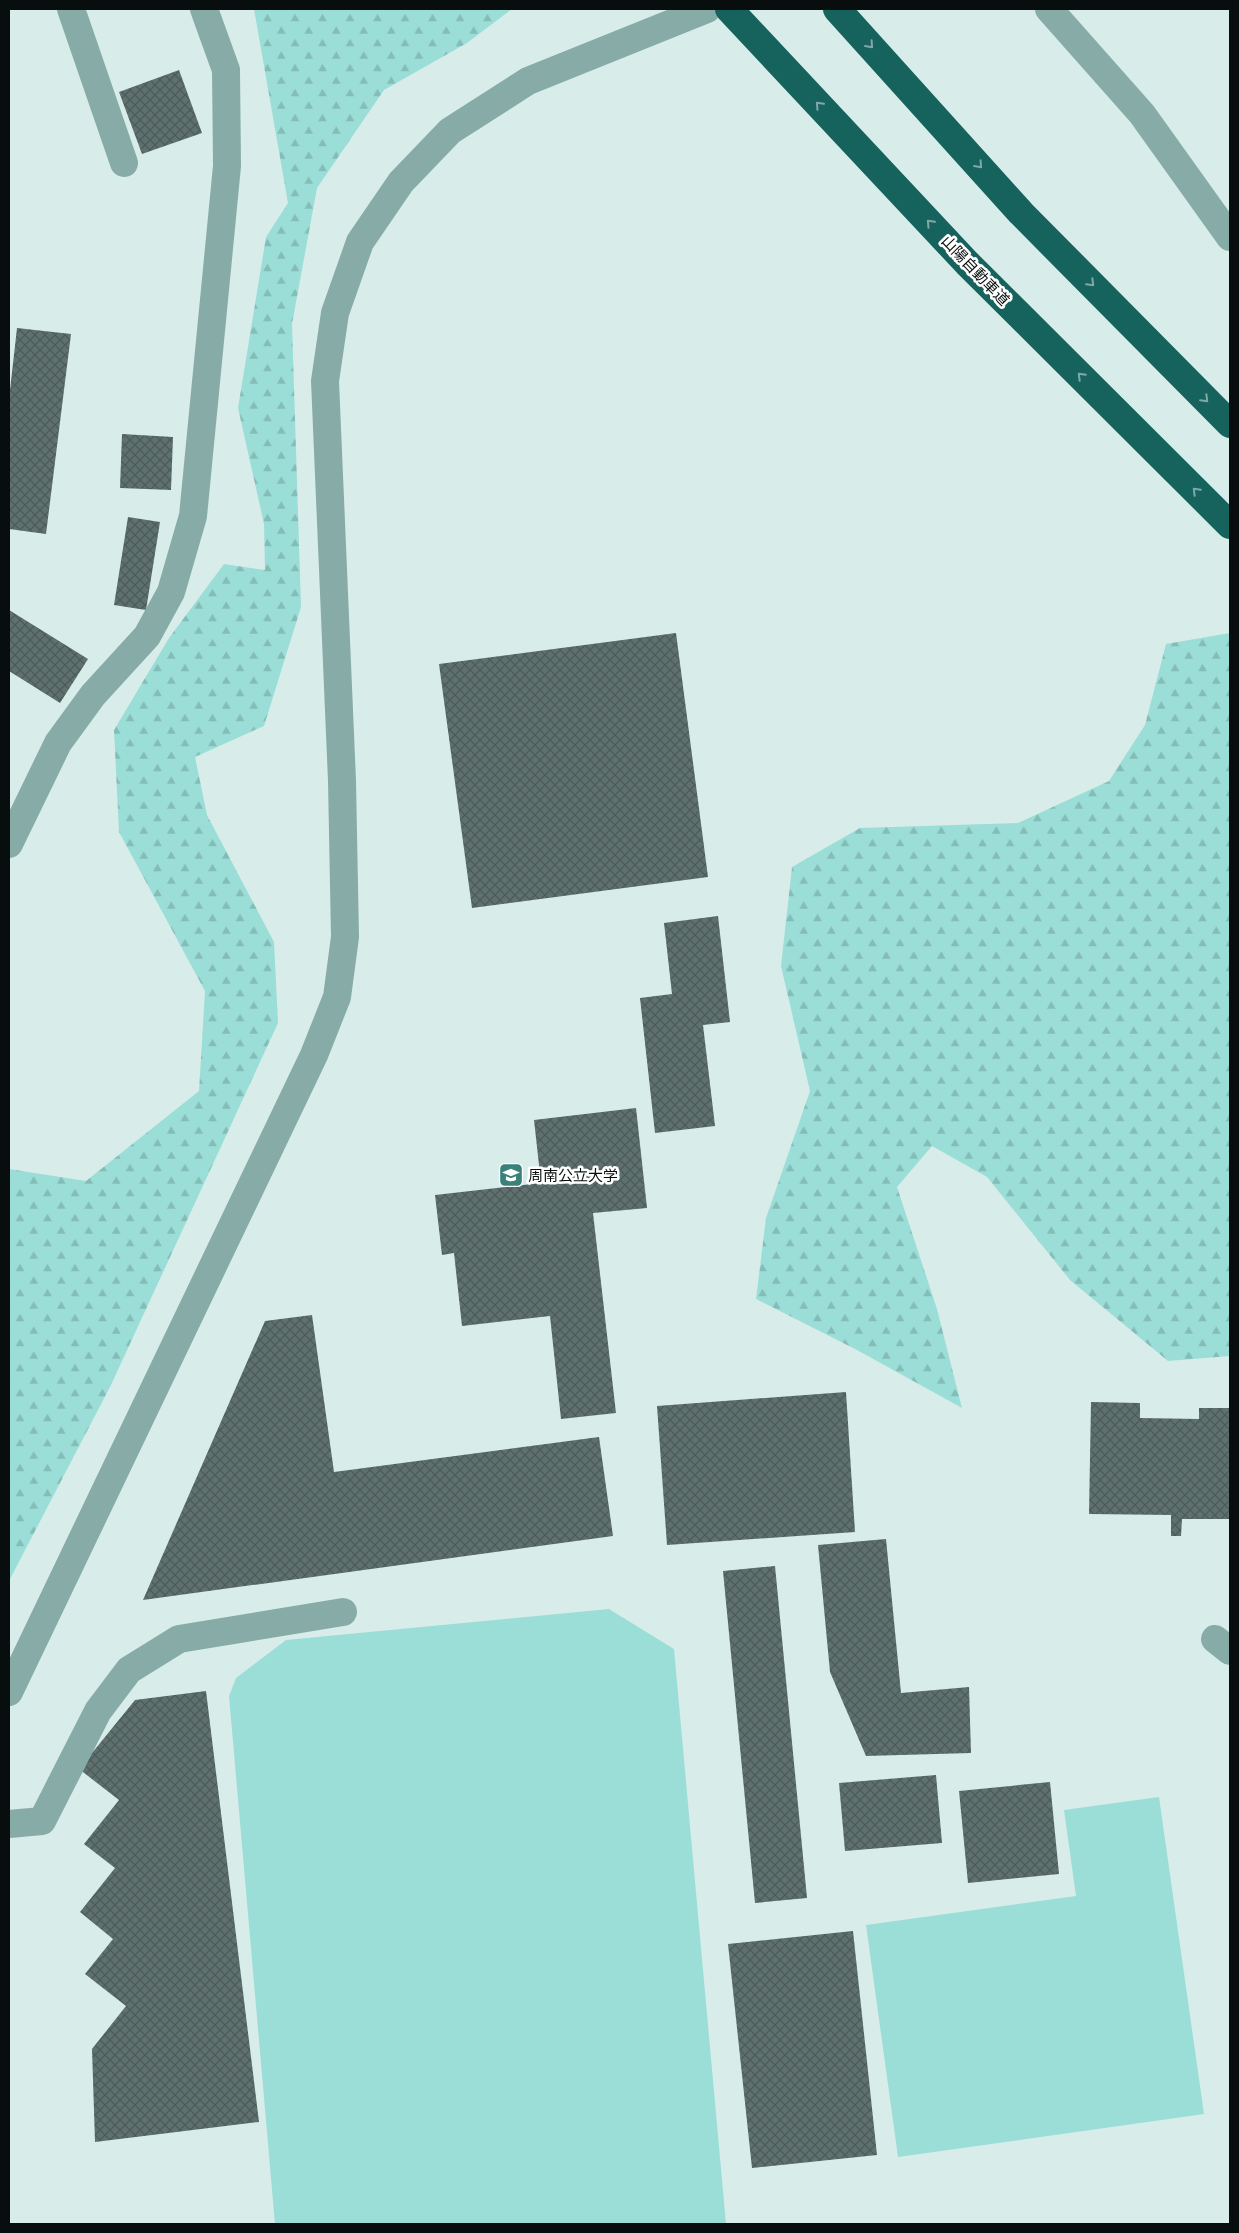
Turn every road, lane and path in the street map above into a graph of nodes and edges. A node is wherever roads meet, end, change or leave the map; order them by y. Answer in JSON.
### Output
{"nodes":[{"id":1,"x":72,"y":9,"type":"edge"},
{"id":2,"x":204,"y":9,"type":"edge"},
{"id":3,"x":707,"y":9,"type":"edge"},
{"id":4,"x":729,"y":9,"type":"edge"},
{"id":5,"x":837,"y":9,"type":"edge"},
{"id":6,"x":1049,"y":9,"type":"edge"},
{"id":7,"x":124,"y":163,"type":"dead end"},
{"id":8,"x":1230,"y":236,"type":"edge"},
{"id":9,"x":1230,"y":424,"type":"edge"},
{"id":10,"x":1230,"y":525,"type":"edge"},
{"id":11,"x":9,"y":844,"type":"edge"},
{"id":12,"x":343,"y":1612,"type":"dead end"},
{"id":13,"x":9,"y":1692,"type":"edge"},
{"id":14,"x":9,"y":1824,"type":"edge"}],
"edges":[{"from":1,"to":7,"type":"street"},
{"from":2,"to":11,"type":"street"},
{"from":3,"to":13,"type":"street"},
{"from":10,"to":4,"type":"highway","name":"山陽自動車道","one_way":true},
{"from":5,"to":9,"type":"highway","one_way":true},
{"from":6,"to":8,"type":"street"},
{"from":12,"to":14,"type":"street"}]}
